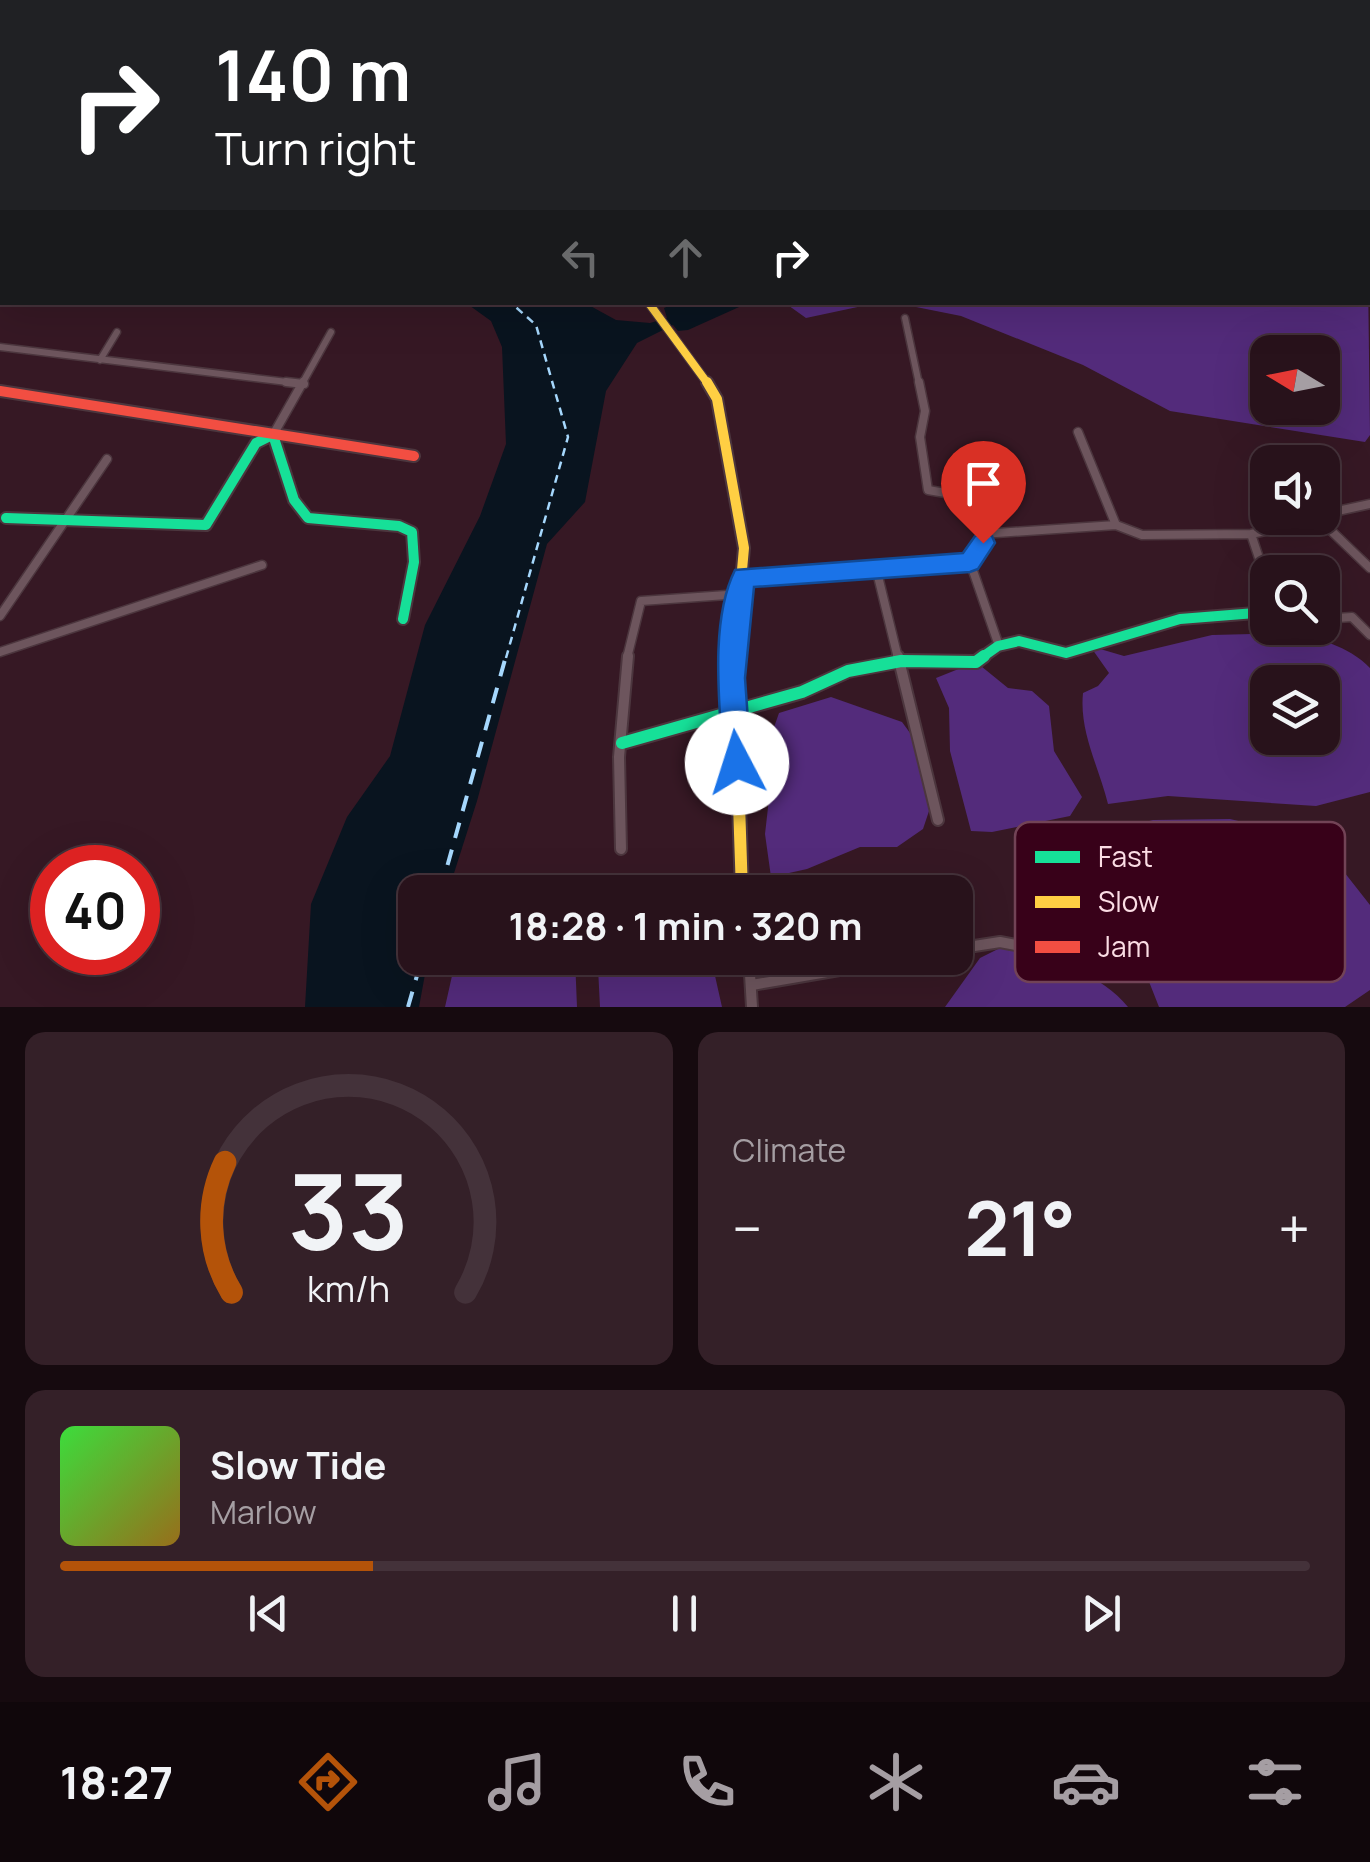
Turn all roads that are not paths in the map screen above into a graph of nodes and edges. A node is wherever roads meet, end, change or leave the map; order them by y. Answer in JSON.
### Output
{"nodes":[{"id":1,"x":651,"y":305,"type":"edge"},
{"id":2,"x":905,"y":318,"type":"dead end"},
{"id":3,"x":117,"y":332,"type":"dead end"},
{"id":4,"x":331,"y":332,"type":"dead end"},
{"id":5,"x":0,"y":347,"type":"edge"},
{"id":6,"x":100,"y":360,"type":"junction"},
{"id":7,"x":304,"y":384,"type":"junction"},
{"id":8,"x":0,"y":390,"type":"edge"},
{"id":9,"x":1078,"y":432,"type":"dead end"},
{"id":10,"x":273,"y":435,"type":"junction"},
{"id":11,"x":414,"y":456,"type":"dead end"},
{"id":12,"x":107,"y":459,"type":"dead end"},
{"id":13,"x":1370,"y":504,"type":"edge"},
{"id":14,"x":1340,"y":510,"type":"edge"},
{"id":15,"x":6,"y":518,"type":"dead end"},
{"id":16,"x":68,"y":520,"type":"junction"},
{"id":17,"x":1116,"y":525,"type":"junction"},
{"id":18,"x":982,"y":534,"type":"junction"},
{"id":19,"x":1250,"y":534,"type":"edge"},
{"id":20,"x":1336,"y":535,"type":"edge"},
{"id":21,"x":970,"y":562,"type":"junction"},
{"id":22,"x":262,"y":565,"type":"dead end"},
{"id":23,"x":876,"y":568,"type":"junction"},
{"id":24,"x":1370,"y":568,"type":"edge"},
{"id":25,"x":744,"y":578,"type":"junction"},
{"id":26,"x":741,"y":594,"type":"junction"},
{"id":27,"x":1250,"y":613,"type":"edge"},
{"id":28,"x":0,"y":616,"type":"edge"},
{"id":29,"x":1340,"y":617,"type":"edge"},
{"id":30,"x":404,"y":619,"type":"dead end"},
{"id":31,"x":1370,"y":634,"type":"edge"},
{"id":32,"x":998,"y":643,"type":"junction"},
{"id":33,"x":0,"y":652,"type":"edge"},
{"id":34,"x":902,"y":661,"type":"junction"},
{"id":35,"x":733,"y":712,"type":"junction"},
{"id":36,"x":622,"y":743,"type":"junction"},
{"id":37,"x":938,"y":820,"type":"dead end"},
{"id":38,"x":621,"y":849,"type":"dead end"},
{"id":39,"x":741,"y":875,"type":"edge"},
{"id":40,"x":1015,"y":945,"type":"edge"},
{"id":41,"x":973,"y":947,"type":"edge"},
{"id":42,"x":751,"y":975,"type":"edge"},
{"id":43,"x":806,"y":975,"type":"edge"},
{"id":44,"x":752,"y":984,"type":"junction"},
{"id":45,"x":752,"y":1007,"type":"edge"}],
"edges":[{"from":1,"to":25,"type":"street"},
{"from":2,"to":18,"type":"street"},
{"from":3,"to":6,"type":"street"},
{"from":4,"to":7,"type":"street"},
{"from":5,"to":6,"type":"street"},
{"from":6,"to":7,"type":"street"},
{"from":7,"to":10,"type":"street"},
{"from":8,"to":10,"type":"street"},
{"from":9,"to":17,"type":"street"},
{"from":10,"to":11,"type":"street"},
{"from":10,"to":16,"type":"street"},
{"from":10,"to":30,"type":"street"},
{"from":12,"to":16,"type":"street"},
{"from":13,"to":14,"type":"street"},
{"from":15,"to":16,"type":"street"},
{"from":16,"to":28,"type":"street"},
{"from":17,"to":18,"type":"street"},
{"from":17,"to":19,"type":"street"},
{"from":18,"to":21,"type":"street"},
{"from":20,"to":24,"type":"street"},
{"from":21,"to":23,"type":"street"},
{"from":21,"to":32,"type":"street"},
{"from":22,"to":33,"type":"street"},
{"from":23,"to":25,"type":"street"},
{"from":23,"to":34,"type":"street"},
{"from":25,"to":26,"type":"street"},
{"from":26,"to":35,"type":"street"},
{"from":26,"to":36,"type":"street"},
{"from":27,"to":32,"type":"street"},
{"from":29,"to":31,"type":"street"},
{"from":32,"to":34,"type":"street"},
{"from":34,"to":35,"type":"street"},
{"from":34,"to":37,"type":"street"},
{"from":35,"to":36,"type":"street"},
{"from":35,"to":39,"type":"street"},
{"from":36,"to":38,"type":"street"},
{"from":40,"to":41,"type":"street"},
{"from":42,"to":44,"type":"street"},
{"from":43,"to":44,"type":"street"},
{"from":44,"to":45,"type":"street"}]}
